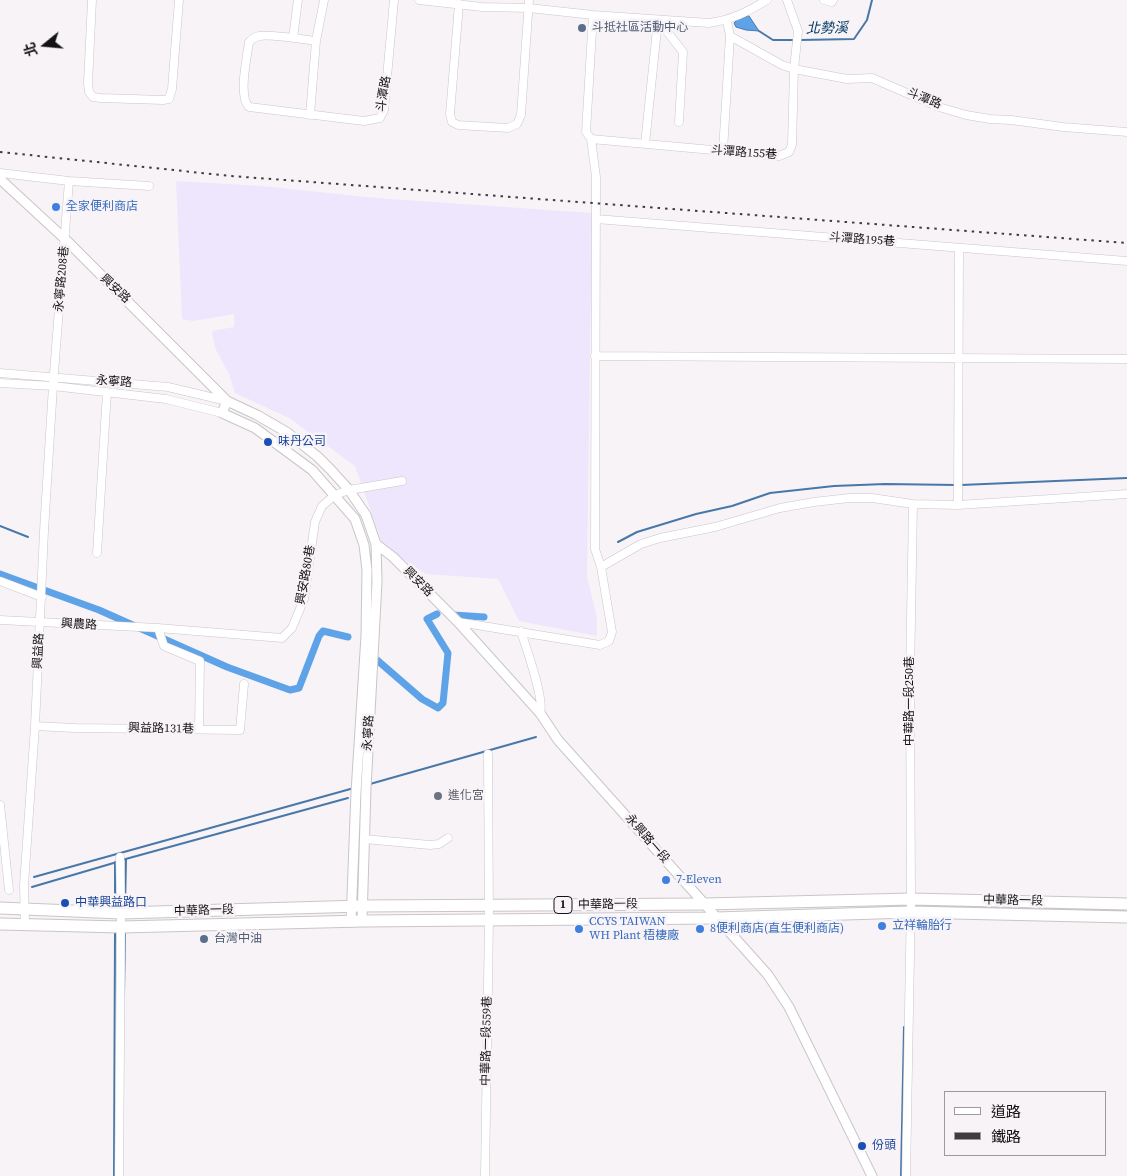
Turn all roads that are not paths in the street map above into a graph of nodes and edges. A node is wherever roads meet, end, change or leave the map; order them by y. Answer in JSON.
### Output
{"nodes":[{"id":1,"x":92,"y":0,"type":"edge"},
{"id":2,"x":180,"y":0,"type":"edge"},
{"id":3,"x":298,"y":0,"type":"edge"},
{"id":4,"x":324,"y":0,"type":"edge"},
{"id":5,"x":394,"y":0,"type":"edge"},
{"id":6,"x":424,"y":0,"type":"edge"},
{"id":7,"x":767,"y":0,"type":"edge"},
{"id":8,"x":787,"y":0,"type":"edge"},
{"id":9,"x":824,"y":0,"type":"edge"},
{"id":10,"x":833,"y":0,"type":"edge"},
{"id":11,"x":459,"y":4,"type":"junction"},
{"id":12,"x":481,"y":4,"type":"edge"},
{"id":13,"x":529,"y":4,"type":"edge"},
{"id":14,"x":593,"y":15,"type":"junction"},
{"id":15,"x":658,"y":20,"type":"junction"},
{"id":16,"x":727,"y":21,"type":"junction"},
{"id":17,"x":730,"y":36,"type":"junction"},
{"id":18,"x":293,"y":38,"type":"junction"},
{"id":19,"x":316,"y":41,"type":"junction"},
{"id":20,"x":794,"y":70,"type":"junction"},
{"id":21,"x":310,"y":115,"type":"junction"},
{"id":22,"x":679,"y":122,"type":"dead end"},
{"id":23,"x":1127,"y":132,"type":"edge"},
{"id":24,"x":592,"y":140,"type":"junction"},
{"id":25,"x":645,"y":144,"type":"junction"},
{"id":26,"x":723,"y":151,"type":"junction"},
{"id":27,"x":0,"y":173,"type":"edge"},
{"id":28,"x":0,"y":179,"type":"edge"},
{"id":29,"x":70,"y":181,"type":"junction"},
{"id":30,"x":149,"y":186,"type":"dead end"},
{"id":31,"x":596,"y":219,"type":"junction"},
{"id":32,"x":66,"y":239,"type":"junction"},
{"id":33,"x":959,"y":248,"type":"junction"},
{"id":34,"x":1127,"y":261,"type":"edge"},
{"id":35,"x":596,"y":356,"type":"junction"},
{"id":36,"x":958,"y":358,"type":"junction"},
{"id":37,"x":1127,"y":359,"type":"edge"},
{"id":38,"x":0,"y":373,"type":"edge"},
{"id":39,"x":54,"y":377,"type":"junction"},
{"id":40,"x":0,"y":383,"type":"edge"},
{"id":41,"x":53,"y":386,"type":"junction"},
{"id":42,"x":106,"y":392,"type":"junction"},
{"id":43,"x":227,"y":401,"type":"junction"},
{"id":44,"x":222,"y":413,"type":"junction"},
{"id":45,"x":402,"y":481,"type":"dead end"},
{"id":46,"x":349,"y":490,"type":"junction"},
{"id":47,"x":1127,"y":494,"type":"edge"},
{"id":48,"x":335,"y":495,"type":"junction"},
{"id":49,"x":913,"y":504,"type":"junction"},
{"id":50,"x":958,"y":505,"type":"junction"},
{"id":51,"x":376,"y":544,"type":"junction"},
{"id":52,"x":364,"y":546,"type":"junction"},
{"id":53,"x":97,"y":553,"type":"dead end"},
{"id":54,"x":601,"y":567,"type":"junction"},
{"id":55,"x":0,"y":581,"type":"edge"},
{"id":56,"x":42,"y":597,"type":"junction"},
{"id":57,"x":0,"y":620,"type":"edge"},
{"id":58,"x":458,"y":622,"type":"junction"},
{"id":59,"x":40,"y":623,"type":"junction"},
{"id":60,"x":158,"y":628,"type":"junction"},
{"id":61,"x":521,"y":631,"type":"junction"},
{"id":62,"x":244,"y":684,"type":"dead end"},
{"id":63,"x":540,"y":713,"type":"junction"},
{"id":64,"x":35,"y":726,"type":"junction"},
{"id":65,"x":200,"y":729,"type":"junction"},
{"id":66,"x":488,"y":754,"type":"dead end"},
{"id":67,"x":0,"y":805,"type":"edge"},
{"id":68,"x":364,"y":838,"type":"junction"},
{"id":69,"x":448,"y":838,"type":"dead end"},
{"id":70,"x":120,"y":857,"type":"dead end"},
{"id":71,"x":9,"y":890,"type":"dead end"},
{"id":72,"x":911,"y":899,"type":"junction"},
{"id":73,"x":705,"y":904,"type":"junction"},
{"id":74,"x":1127,"y":904,"type":"edge"},
{"id":75,"x":356,"y":906,"type":"junction"},
{"id":76,"x":489,"y":906,"type":"junction"},
{"id":77,"x":0,"y":908,"type":"edge"},
{"id":78,"x":23,"y":909,"type":"junction"},
{"id":79,"x":910,"y":912,"type":"junction"},
{"id":80,"x":121,"y":913,"type":"junction"},
{"id":81,"x":1127,"y":917,"type":"edge"},
{"id":82,"x":716,"y":918,"type":"junction"},
{"id":83,"x":489,"y":920,"type":"junction"},
{"id":84,"x":356,"y":921,"type":"junction"},
{"id":85,"x":0,"y":924,"type":"edge"},
{"id":86,"x":24,"y":925,"type":"junction"},
{"id":87,"x":121,"y":927,"type":"junction"},
{"id":88,"x":119,"y":1176,"type":"edge"},
{"id":89,"x":485,"y":1176,"type":"edge"},
{"id":90,"x":872,"y":1176,"type":"edge"},
{"id":91,"x":906,"y":1176,"type":"edge"}],
"edges":[{"from":1,"to":2,"type":"street"},
{"from":3,"to":18,"type":"street"},
{"from":4,"to":19,"type":"street"},
{"from":5,"to":21,"type":"street","name":"斗潭路"},
{"from":6,"to":11,"type":"street"},
{"from":7,"to":16,"type":"street"},
{"from":8,"to":20,"type":"street"},
{"from":9,"to":10,"type":"street"},
{"from":11,"to":12,"type":"street"},
{"from":11,"to":13,"type":"street"},
{"from":12,"to":13,"type":"street"},
{"from":13,"to":14,"type":"street"},
{"from":14,"to":15,"type":"street"},
{"from":14,"to":24,"type":"street"},
{"from":15,"to":16,"type":"street"},
{"from":15,"to":22,"type":"street"},
{"from":15,"to":25,"type":"street"},
{"from":16,"to":17,"type":"street"},
{"from":17,"to":20,"type":"street","name":"斗潭路"},
{"from":17,"to":26,"type":"street"},
{"from":18,"to":19,"type":"street"},
{"from":18,"to":21,"type":"street"},
{"from":19,"to":21,"type":"street"},
{"from":20,"to":23,"type":"street","name":"斗潭路"},
{"from":20,"to":26,"type":"street","name":"斗潭路155巷"},
{"from":24,"to":25,"type":"street","name":"斗潭路155巷"},
{"from":24,"to":31,"type":"street"},
{"from":25,"to":26,"type":"street","name":"斗潭路155巷"},
{"from":27,"to":29,"type":"street"},
{"from":28,"to":32,"type":"street","name":"興安路"},
{"from":29,"to":30,"type":"street"},
{"from":29,"to":32,"type":"street","name":"永寧路208巷"},
{"from":31,"to":33,"type":"street","name":"斗潭路195巷"},
{"from":31,"to":35,"type":"street"},
{"from":32,"to":39,"type":"street","name":"永寧路208巷"},
{"from":32,"to":43,"type":"street","name":"興安路"},
{"from":33,"to":34,"type":"street","name":"斗潭路195巷"},
{"from":33,"to":36,"type":"street"},
{"from":35,"to":36,"type":"street"},
{"from":35,"to":54,"type":"street"},
{"from":36,"to":37,"type":"street"},
{"from":36,"to":50,"type":"street"},
{"from":38,"to":39,"type":"street","name":"永寧路"},
{"from":39,"to":41,"type":"street","name":"興益路"},
{"from":39,"to":43,"type":"street","name":"永寧路"},
{"from":40,"to":41,"type":"street","name":"永寧路"},
{"from":41,"to":42,"type":"street","name":"永寧路"},
{"from":41,"to":56,"type":"street","name":"興益路"},
{"from":42,"to":44,"type":"street","name":"永寧路"},
{"from":42,"to":53,"type":"street"},
{"from":43,"to":44,"type":"street"},
{"from":43,"to":46,"type":"street","name":"興安路"},
{"from":44,"to":48,"type":"street"},
{"from":45,"to":46,"type":"street","name":"興安路80巷"},
{"from":46,"to":48,"type":"street","name":"興安路80巷"},
{"from":46,"to":51,"type":"street","name":"興安路"},
{"from":47,"to":50,"type":"street"},
{"from":48,"to":52,"type":"street"},
{"from":48,"to":60,"type":"street","name":"興安路80巷"},
{"from":49,"to":50,"type":"street"},
{"from":49,"to":54,"type":"street"},
{"from":49,"to":72,"type":"street","name":"中華路一段250巷"},
{"from":51,"to":52,"type":"street"},
{"from":51,"to":58,"type":"street","name":"興安路"},
{"from":51,"to":68,"type":"street","name":"永寧路"},
{"from":52,"to":75,"type":"street","name":"永寧路"},
{"from":54,"to":61,"type":"street"},
{"from":55,"to":56,"type":"street"},
{"from":56,"to":59,"type":"street","name":"興益路"},
{"from":57,"to":59,"type":"street","name":"興農路"},
{"from":58,"to":61,"type":"street"},
{"from":58,"to":63,"type":"street","name":"永興路一段"},
{"from":59,"to":60,"type":"street","name":"興農路"},
{"from":59,"to":64,"type":"street","name":"興益路"},
{"from":60,"to":65,"type":"street"},
{"from":61,"to":63,"type":"street"},
{"from":62,"to":65,"type":"street","name":"興益路131巷"},
{"from":63,"to":73,"type":"street","name":"永興路一段"},
{"from":64,"to":65,"type":"street","name":"興益路131巷"},
{"from":64,"to":78,"type":"street","name":"興益路"},
{"from":66,"to":76,"type":"street","name":"中華路一段559巷"},
{"from":67,"to":71,"type":"street"},
{"from":68,"to":69,"type":"street"},
{"from":68,"to":75,"type":"street","name":"永寧路"},
{"from":70,"to":80,"type":"street"},
{"from":72,"to":73,"type":"main road","name":"中華路一段","number":"1"},
{"from":72,"to":74,"type":"main road","name":"中華路一段","number":"1"},
{"from":72,"to":79,"type":"street","name":"中華路一段250巷"},
{"from":73,"to":76,"type":"main road","name":"中華路一段","number":"1"},
{"from":73,"to":82,"type":"street","name":"永興路一段"},
{"from":75,"to":76,"type":"main road","name":"中華路一段","number":"1"},
{"from":75,"to":80,"type":"main road","name":"中華路一段","number":"1"},
{"from":75,"to":84,"type":"street","name":"永寧路"},
{"from":76,"to":83,"type":"street","name":"中華路一段559巷"},
{"from":77,"to":78,"type":"main road","name":"中華路一段","number":"1"},
{"from":78,"to":80,"type":"main road","name":"中華路一段","number":"1"},
{"from":78,"to":86,"type":"street","name":"興益路"},
{"from":79,"to":81,"type":"main road","name":"中華路一段","number":"1"},
{"from":79,"to":82,"type":"main road","name":"中華路一段","number":"1"},
{"from":79,"to":91,"type":"street","name":"中華路一段250巷"},
{"from":80,"to":87,"type":"street"},
{"from":82,"to":83,"type":"main road","name":"中華路一段","number":"1"},
{"from":82,"to":90,"type":"street","name":"永興路一段"},
{"from":83,"to":84,"type":"main road","name":"中華路一段","number":"1"},
{"from":83,"to":89,"type":"street","name":"中華路一段559巷"},
{"from":84,"to":87,"type":"main road","name":"中華路一段","number":"1"},
{"from":85,"to":86,"type":"main road","name":"中華路一段","number":"1"},
{"from":86,"to":87,"type":"main road","name":"中華路一段","number":"1"},
{"from":87,"to":88,"type":"street"}]}
